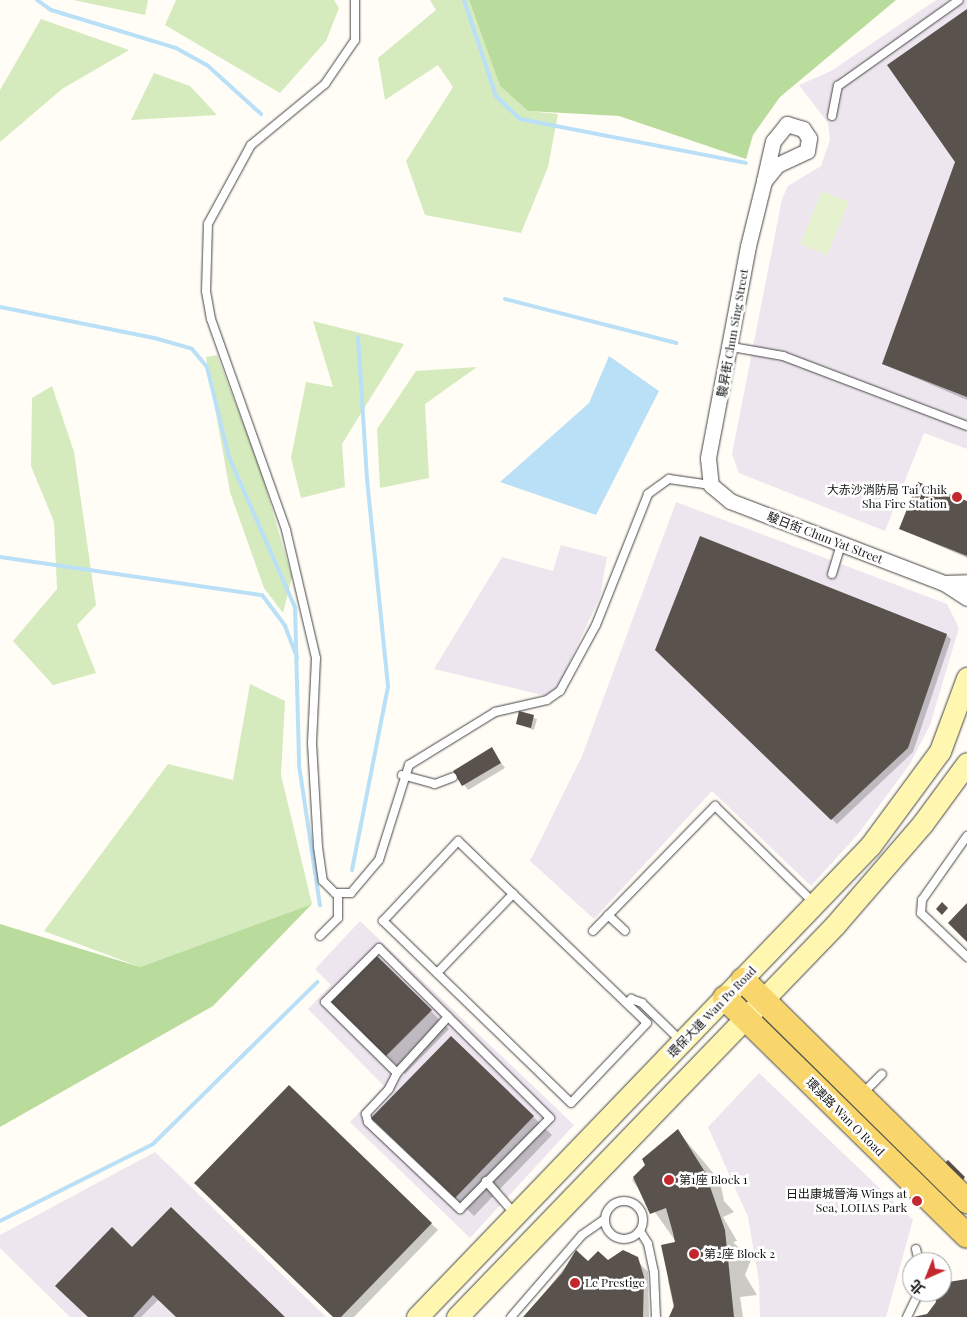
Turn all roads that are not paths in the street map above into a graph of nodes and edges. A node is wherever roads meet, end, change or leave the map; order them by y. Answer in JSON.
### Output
{"nodes":[{"id":1,"x":355,"y":0,"type":"edge"},
{"id":2,"x":959,"y":0,"type":"edge"},
{"id":3,"x":832,"y":116,"type":"dead end"},
{"id":4,"x":764,"y":181,"type":"dead end"},
{"id":5,"x":732,"y":347,"type":"junction"},
{"id":6,"x":967,"y":426,"type":"edge"},
{"id":7,"x":711,"y":485,"type":"junction"},
{"id":8,"x":841,"y":544,"type":"junction"},
{"id":9,"x":832,"y":574,"type":"dead end"},
{"id":10,"x":967,"y":582,"type":"edge"},
{"id":11,"x":944,"y":583,"type":"junction"},
{"id":12,"x":967,"y":598,"type":"edge"},
{"id":13,"x":967,"y":678,"type":"edge"},
{"id":14,"x":967,"y":712,"type":"edge"},
{"id":15,"x":940,"y":750,"type":"junction"},
{"id":16,"x":967,"y":763,"type":"edge"},
{"id":17,"x":402,"y":775,"type":"junction"},
{"id":18,"x":453,"y":777,"type":"dead end"},
{"id":19,"x":967,"y":836,"type":"edge"},
{"id":20,"x":338,"y":893,"type":"junction"},
{"id":21,"x":513,"y":894,"type":"junction"},
{"id":22,"x":815,"y":904,"type":"junction"},
{"id":23,"x":608,"y":915,"type":"junction"},
{"id":24,"x":593,"y":931,"type":"dead end"},
{"id":25,"x":625,"y":931,"type":"dead end"},
{"id":26,"x":320,"y":936,"type":"dead end"},
{"id":27,"x":967,"y":957,"type":"edge"},
{"id":28,"x":436,"y":973,"type":"junction"},
{"id":29,"x":743,"y":980,"type":"junction"},
{"id":30,"x":725,"y":998,"type":"junction"},
{"id":31,"x":764,"y":999,"type":"junction"},
{"id":32,"x":627,"y":1003,"type":"junction"},
{"id":33,"x":448,"y":1017,"type":"junction"},
{"id":34,"x":745,"y":1018,"type":"junction"},
{"id":35,"x":682,"y":1042,"type":"junction"},
{"id":36,"x":396,"y":1073,"type":"junction"},
{"id":37,"x":882,"y":1074,"type":"dead end"},
{"id":38,"x":861,"y":1096,"type":"junction"},
{"id":39,"x":486,"y":1181,"type":"junction"},
{"id":40,"x":967,"y":1201,"type":"edge"},
{"id":41,"x":515,"y":1214,"type":"junction"},
{"id":42,"x":605,"y":1219,"type":"junction"},
{"id":43,"x":640,"y":1231,"type":"junction"},
{"id":44,"x":967,"y":1236,"type":"edge"},
{"id":45,"x":916,"y":1249,"type":"dead end"},
{"id":46,"x":917,"y":1252,"type":"edge"},
{"id":47,"x":914,"y":1302,"type":"edge"},
{"id":48,"x":417,"y":1317,"type":"edge"},
{"id":49,"x":457,"y":1317,"type":"edge"},
{"id":50,"x":511,"y":1317,"type":"edge"},
{"id":51,"x":656,"y":1317,"type":"edge"},
{"id":52,"x":907,"y":1317,"type":"edge"}],
"edges":[{"from":1,"to":20,"type":"lane"},
{"from":2,"to":3,"type":"lane"},
{"from":4,"to":5,"type":"street","name":"駿昇街 Chun Sing Street"},
{"from":5,"to":6,"type":"lane"},
{"from":5,"to":7,"type":"street","name":"駿昇街 Chun Sing Street"},
{"from":7,"to":8,"type":"street","name":"駿日街 Chun Yat Street"},
{"from":7,"to":17,"type":"lane"},
{"from":8,"to":9,"type":"lane"},
{"from":8,"to":11,"type":"street","name":"駿日街 Chun Yat Street"},
{"from":10,"to":11,"type":"street","name":"駿日街 Chun Yat Street"},
{"from":11,"to":12,"type":"street","name":"駿日街 Chun Yat Street"},
{"from":13,"to":15,"type":"main road","name":"環保大道 Wan Po Road"},
{"from":14,"to":15,"type":"main road"},
{"from":15,"to":22,"type":"main road","name":"環保大道 Wan Po Road"},
{"from":16,"to":31,"type":"main road"},
{"from":17,"to":18,"type":"lane"},
{"from":17,"to":20,"type":"lane"},
{"from":19,"to":27,"type":"lane"},
{"from":20,"to":26,"type":"lane"},
{"from":21,"to":28,"type":"lane"},
{"from":21,"to":28,"type":"lane"},
{"from":21,"to":32,"type":"lane"},
{"from":22,"to":23,"type":"lane"},
{"from":22,"to":29,"type":"main road","name":"環保大道 Wan Po Road"},
{"from":23,"to":24,"type":"lane"},
{"from":23,"to":25,"type":"lane"},
{"from":28,"to":32,"type":"lane"},
{"from":29,"to":30,"type":"main road","name":"環保大道 Wan Po Road"},
{"from":29,"to":31,"type":"main road"},
{"from":30,"to":34,"type":"main road","name":"環澳路 Wan O Road"},
{"from":30,"to":35,"type":"main road","name":"環保大道 Wan Po Road"},
{"from":31,"to":34,"type":"main road"},
{"from":31,"to":38,"type":"main road"},
{"from":32,"to":35,"type":"lane"},
{"from":33,"to":36,"type":"lane"},
{"from":33,"to":36,"type":"lane"},
{"from":33,"to":39,"type":"lane"},
{"from":34,"to":44,"type":"main road","name":"環澳路 Wan O Road"},
{"from":34,"to":49,"type":"main road"},
{"from":35,"to":41,"type":"main road","name":"環保大道 Wan Po Road"},
{"from":36,"to":39,"type":"lane"},
{"from":37,"to":38,"type":"lane"},
{"from":38,"to":40,"type":"main road"},
{"from":39,"to":41,"type":"lane"},
{"from":41,"to":48,"type":"main road","name":"環保大道 Wan Po Road"},
{"from":42,"to":43,"type":"lane"},
{"from":42,"to":43,"type":"lane"},
{"from":42,"to":50,"type":"lane"},
{"from":43,"to":51,"type":"lane"},
{"from":45,"to":46,"type":"lane"},
{"from":47,"to":52,"type":"lane"}]}
